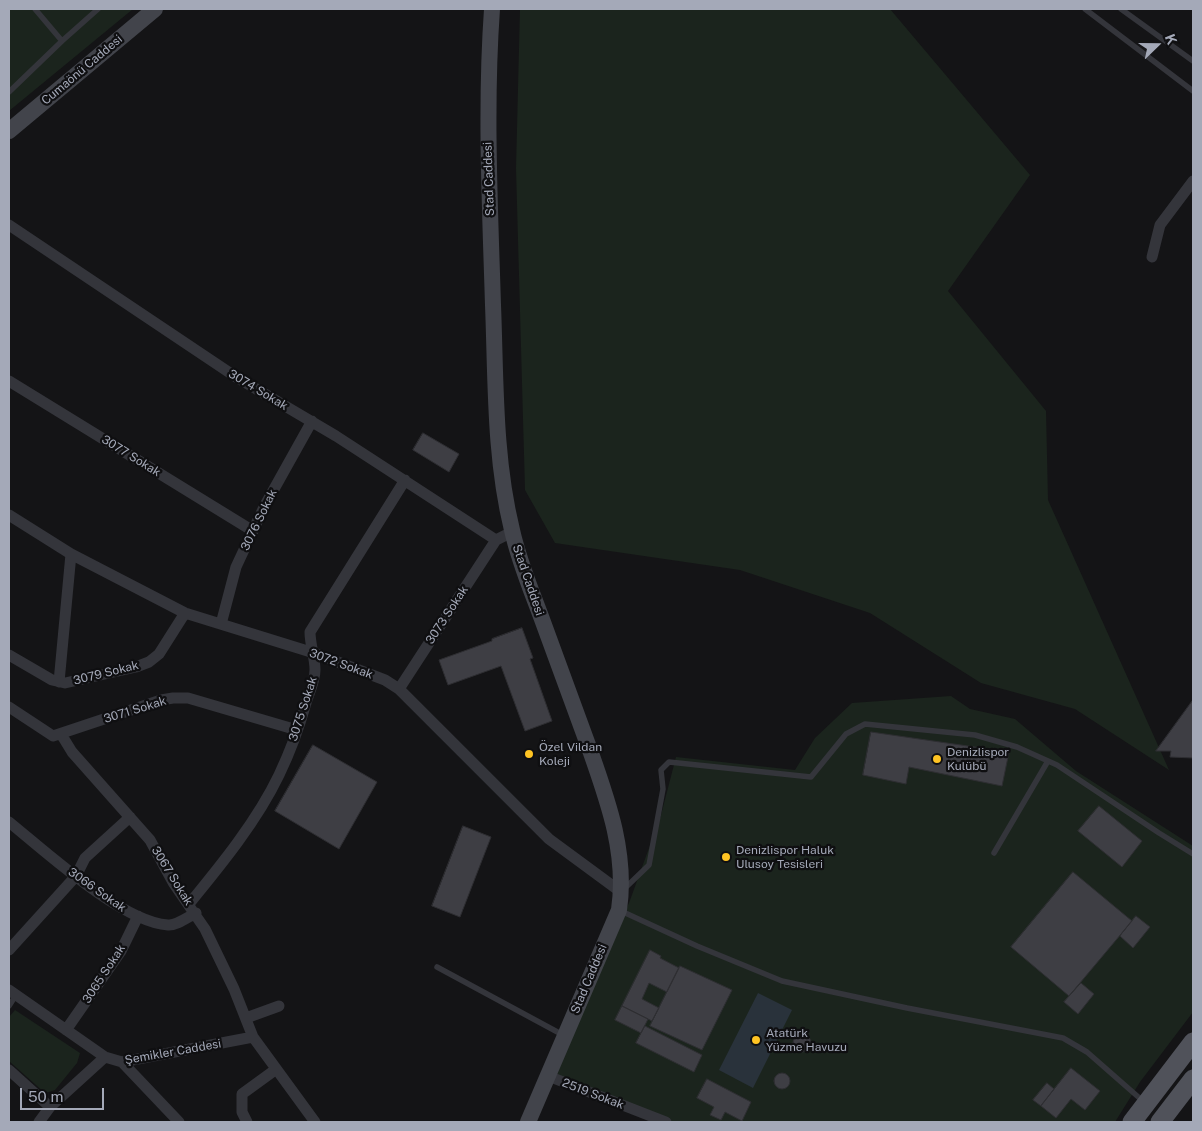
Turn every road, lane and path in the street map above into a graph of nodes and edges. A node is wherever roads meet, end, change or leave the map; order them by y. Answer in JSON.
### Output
{"nodes":[{"id":1,"x":35,"y":9,"type":"edge"},
{"id":2,"x":98,"y":9,"type":"edge"},
{"id":3,"x":155,"y":9,"type":"edge"},
{"id":4,"x":492,"y":9,"type":"edge"},
{"id":5,"x":1085,"y":9,"type":"edge"},
{"id":6,"x":1121,"y":9,"type":"edge"},
{"id":7,"x":62,"y":41,"type":"junction"},
{"id":8,"x":1193,"y":61,"type":"edge"},
{"id":9,"x":1193,"y":91,"type":"edge"},
{"id":10,"x":9,"y":92,"type":"edge"},
{"id":11,"x":9,"y":130,"type":"edge"},
{"id":12,"x":1193,"y":181,"type":"edge"},
{"id":13,"x":9,"y":225,"type":"edge"},
{"id":14,"x":1152,"y":257,"type":"dead end"},
{"id":15,"x":9,"y":381,"type":"edge"},
{"id":16,"x":312,"y":421,"type":"junction"},
{"id":17,"x":405,"y":480,"type":"junction"},
{"id":18,"x":9,"y":515,"type":"edge"},
{"id":19,"x":253,"y":531,"type":"junction"},
{"id":20,"x":512,"y":532,"type":"junction"},
{"id":21,"x":496,"y":540,"type":"junction"},
{"id":22,"x":71,"y":554,"type":"junction"},
{"id":23,"x":185,"y":613,"type":"junction"},
{"id":24,"x":221,"y":624,"type":"junction"},
{"id":25,"x":9,"y":654,"type":"edge"},
{"id":26,"x":314,"y":654,"type":"junction"},
{"id":27,"x":59,"y":682,"type":"junction"},
{"id":28,"x":399,"y":689,"type":"junction"},
{"id":29,"x":9,"y":707,"type":"edge"},
{"id":30,"x":297,"y":730,"type":"junction"},
{"id":31,"x":61,"y":734,"type":"junction"},
{"id":32,"x":1048,"y":761,"type":"junction"},
{"id":33,"x":130,"y":816,"type":"junction"},
{"id":34,"x":9,"y":822,"type":"edge"},
{"id":35,"x":994,"y":853,"type":"dead end"},
{"id":36,"x":1193,"y":854,"type":"edge"},
{"id":37,"x":76,"y":876,"type":"junction"},
{"id":38,"x":621,"y":892,"type":"junction"},
{"id":39,"x":192,"y":908,"type":"junction"},
{"id":40,"x":619,"y":910,"type":"junction"},
{"id":41,"x":138,"y":916,"type":"junction"},
{"id":42,"x":9,"y":950,"type":"edge"},
{"id":43,"x":437,"y":967,"type":"dead end"},
{"id":44,"x":12,"y":993,"type":"edge"},
{"id":45,"x":9,"y":1006,"type":"edge"},
{"id":46,"x":279,"y":1006,"type":"dead end"},
{"id":47,"x":246,"y":1018,"type":"junction"},
{"id":48,"x":66,"y":1030,"type":"junction"},
{"id":49,"x":565,"y":1036,"type":"junction"},
{"id":50,"x":253,"y":1037,"type":"junction"},
{"id":51,"x":1193,"y":1042,"type":"edge"},
{"id":52,"x":104,"y":1057,"type":"junction"},
{"id":53,"x":122,"y":1062,"type":"junction"},
{"id":54,"x":9,"y":1070,"type":"edge"},
{"id":55,"x":276,"y":1070,"type":"junction"},
{"id":56,"x":548,"y":1076,"type":"junction"},
{"id":57,"x":1193,"y":1079,"type":"edge"},
{"id":58,"x":1146,"y":1104,"type":"junction"},
{"id":59,"x":50,"y":1108,"type":"junction"},
{"id":60,"x":310,"y":1120,"type":"edge"},
{"id":61,"x":39,"y":1122,"type":"edge"},
{"id":62,"x":179,"y":1122,"type":"edge"},
{"id":63,"x":247,"y":1122,"type":"edge"},
{"id":64,"x":528,"y":1122,"type":"edge"},
{"id":65,"x":666,"y":1122,"type":"edge"},
{"id":66,"x":1132,"y":1122,"type":"edge"},
{"id":67,"x":1160,"y":1122,"type":"edge"}],
"edges":[{"from":1,"to":7,"type":"lane"},
{"from":2,"to":7,"type":"lane"},
{"from":3,"to":11,"type":"street","name":"Cumaönü Caddesi"},
{"from":4,"to":20,"type":"street","name":"Stad Caddesi"},
{"from":5,"to":9,"type":"lane"},
{"from":6,"to":8,"type":"lane"},
{"from":7,"to":10,"type":"lane"},
{"from":12,"to":14,"type":"street"},
{"from":13,"to":16,"type":"street","name":"3074 Sokak"},
{"from":15,"to":19,"type":"street","name":"3077 Sokak"},
{"from":16,"to":17,"type":"street","name":"3074 Sokak"},
{"from":16,"to":19,"type":"street","name":"3076 Sokak"},
{"from":17,"to":21,"type":"street","name":"3074 Sokak"},
{"from":17,"to":26,"type":"street","name":"3075 Sokak"},
{"from":18,"to":22,"type":"street","name":"3072 Sokak"},
{"from":19,"to":24,"type":"street","name":"3076 Sokak"},
{"from":20,"to":21,"type":"street"},
{"from":20,"to":38,"type":"street","name":"Stad Caddesi"},
{"from":21,"to":28,"type":"street","name":"3073 Sokak"},
{"from":22,"to":23,"type":"street","name":"3072 Sokak"},
{"from":22,"to":27,"type":"street"},
{"from":23,"to":24,"type":"street","name":"3072 Sokak"},
{"from":23,"to":27,"type":"street","name":"3079 Sokak"},
{"from":24,"to":26,"type":"street","name":"3072 Sokak"},
{"from":25,"to":27,"type":"street","name":"3079 Sokak"},
{"from":26,"to":28,"type":"street","name":"3072 Sokak"},
{"from":26,"to":30,"type":"street","name":"3075 Sokak"},
{"from":28,"to":38,"type":"street","name":"3072 Sokak"},
{"from":29,"to":31,"type":"street"},
{"from":30,"to":31,"type":"street","name":"3071 Sokak"},
{"from":30,"to":39,"type":"street","name":"3075 Sokak"},
{"from":31,"to":33,"type":"street","name":"3067 Sokak"},
{"from":32,"to":35,"type":"lane"},
{"from":32,"to":36,"type":"lane"},
{"from":32,"to":38,"type":"lane"},
{"from":33,"to":37,"type":"street"},
{"from":33,"to":39,"type":"street","name":"3067 Sokak"},
{"from":34,"to":37,"type":"street","name":"3066 Sokak"},
{"from":37,"to":41,"type":"street","name":"3066 Sokak"},
{"from":37,"to":42,"type":"street"},
{"from":38,"to":40,"type":"street","name":"Stad Caddesi"},
{"from":39,"to":41,"type":"street","name":"3066 Sokak"},
{"from":39,"to":47,"type":"street","name":"3067 Sokak"},
{"from":40,"to":49,"type":"street","name":"Stad Caddesi"},
{"from":40,"to":58,"type":"lane"},
{"from":41,"to":48,"type":"street","name":"3065 Sokak"},
{"from":43,"to":49,"type":"lane"},
{"from":44,"to":45,"type":"lane"},
{"from":44,"to":48,"type":"street","name":"Şemikler Caddesi"},
{"from":46,"to":47,"type":"street"},
{"from":47,"to":50,"type":"street","name":"3067 Sokak"},
{"from":48,"to":52,"type":"street","name":"Şemikler Caddesi"},
{"from":49,"to":56,"type":"street","name":"Stad Caddesi"},
{"from":50,"to":53,"type":"street","name":"Şemikler Caddesi"},
{"from":50,"to":55,"type":"street"},
{"from":51,"to":58,"type":"main road"},
{"from":52,"to":53,"type":"street","name":"Şemikler Caddesi"},
{"from":52,"to":59,"type":"street"},
{"from":53,"to":62,"type":"street"},
{"from":54,"to":59,"type":"street"},
{"from":55,"to":60,"type":"street"},
{"from":55,"to":63,"type":"street"},
{"from":56,"to":64,"type":"street","name":"Stad Caddesi"},
{"from":56,"to":65,"type":"street","name":"2519 Sokak"},
{"from":57,"to":67,"type":"main road"},
{"from":58,"to":66,"type":"main road"},
{"from":59,"to":61,"type":"street"}]}
